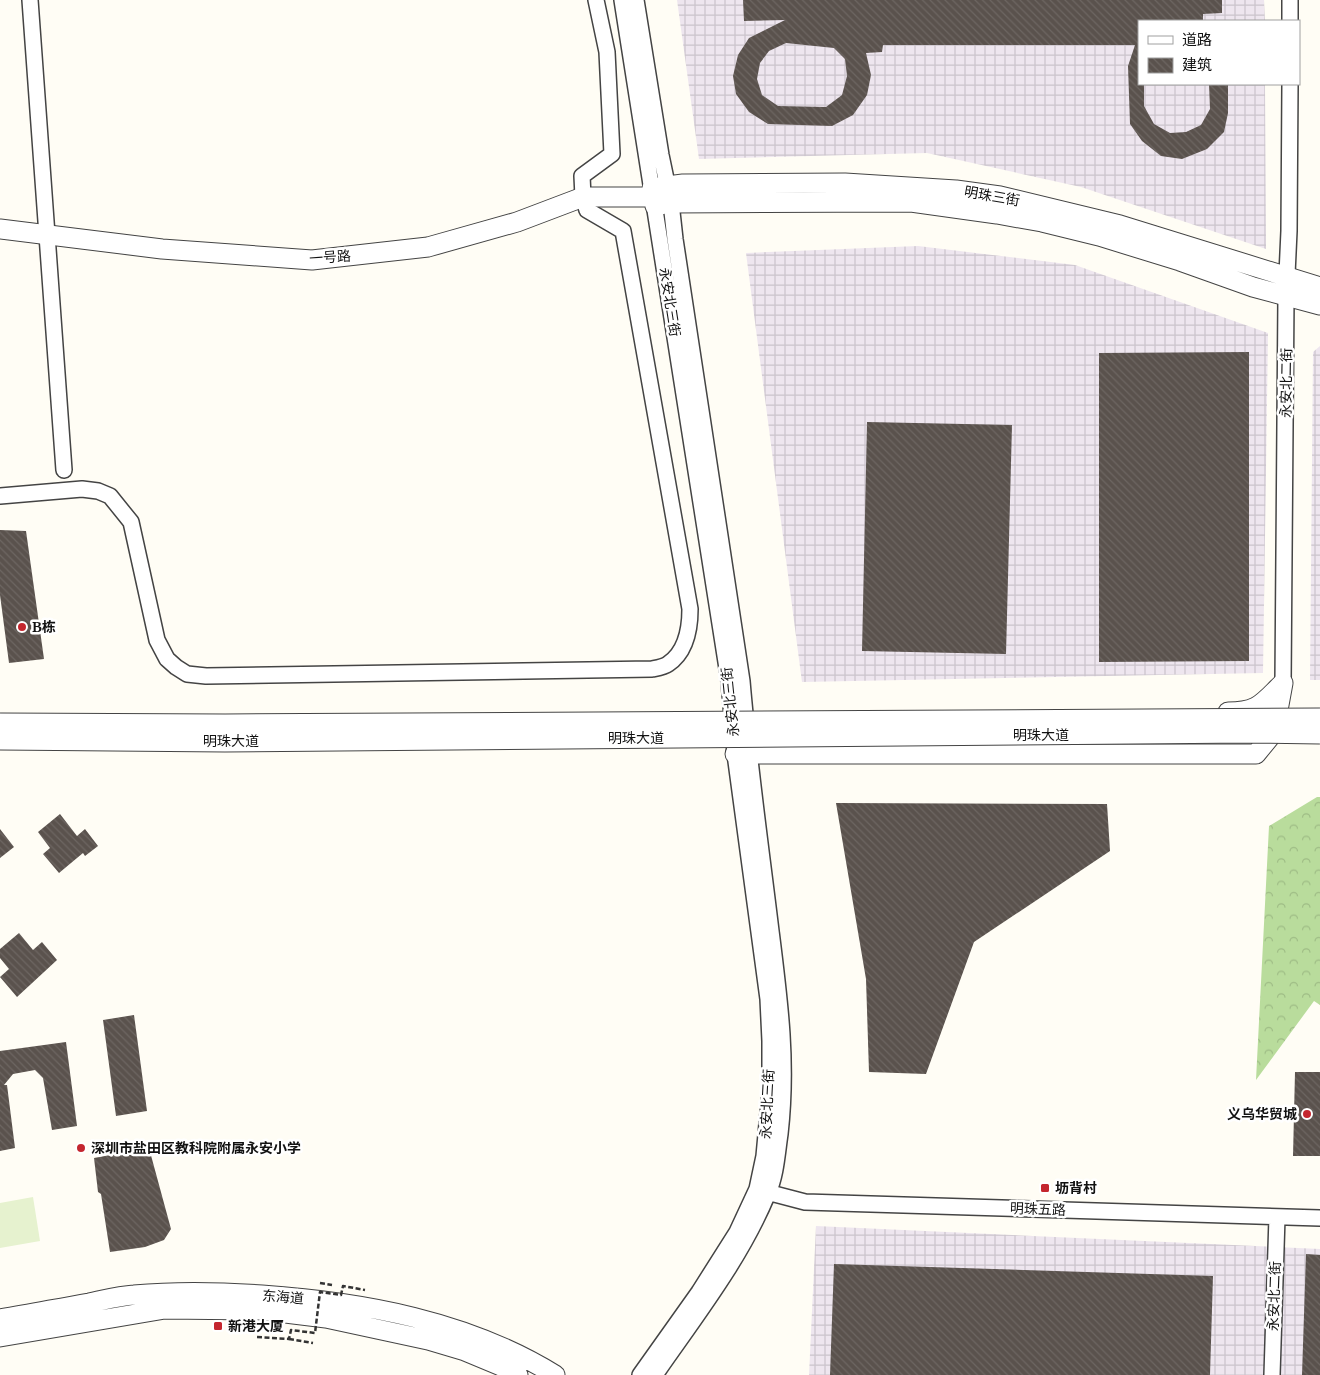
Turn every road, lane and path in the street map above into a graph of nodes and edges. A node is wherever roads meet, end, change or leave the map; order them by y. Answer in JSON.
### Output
{"nodes":[{"id":1,"x":30,"y":0,"type":"edge"},
{"id":2,"x":596,"y":0,"type":"edge"},
{"id":3,"x":622,"y":0,"type":"edge"},
{"id":4,"x":636,"y":0,"type":"edge"},
{"id":5,"x":1290,"y":0,"type":"edge"},
{"id":6,"x":1290,"y":20,"type":"edge"},
{"id":7,"x":1290,"y":85,"type":"edge"},
{"id":8,"x":660,"y":196,"type":"junction"},
{"id":9,"x":583,"y":197,"type":"junction"},
{"id":10,"x":0,"y":229,"type":"edge"},
{"id":11,"x":48,"y":235,"type":"junction"},
{"id":12,"x":1288,"y":276,"type":"junction"},
{"id":13,"x":1320,"y":287,"type":"edge"},
{"id":14,"x":1286,"y":296,"type":"junction"},
{"id":15,"x":1320,"y":305,"type":"edge"},
{"id":16,"x":64,"y":470,"type":"dead end"},
{"id":17,"x":0,"y":496,"type":"edge"},
{"id":18,"x":1283,"y":682,"type":"junction"},
{"id":19,"x":745,"y":712,"type":"junction"},
{"id":20,"x":1320,"y":718,"type":"edge"},
{"id":21,"x":0,"y":723,"type":"edge"},
{"id":22,"x":733,"y":727,"type":"junction"},
{"id":23,"x":1320,"y":734,"type":"edge"},
{"id":24,"x":0,"y":740,"type":"edge"},
{"id":25,"x":742,"y":754,"type":"junction"},
{"id":26,"x":763,"y":1191,"type":"junction"},
{"id":27,"x":1277,"y":1217,"type":"junction"},
{"id":28,"x":1320,"y":1218,"type":"edge"},
{"id":29,"x":365,"y":1290,"type":"dead end"},
{"id":30,"x":0,"y":1319,"type":"edge"},
{"id":31,"x":0,"y":1337,"type":"edge"},
{"id":32,"x":257,"y":1337,"type":"dead end"},
{"id":33,"x":289,"y":1339,"type":"junction"},
{"id":34,"x":313,"y":1343,"type":"dead end"},
{"id":35,"x":518,"y":1375,"type":"edge"},
{"id":36,"x":555,"y":1375,"type":"edge"},
{"id":37,"x":640,"y":1375,"type":"edge"},
{"id":38,"x":655,"y":1375,"type":"edge"},
{"id":39,"x":1272,"y":1375,"type":"edge"}],
"edges":[{"from":1,"to":11,"type":"street"},
{"from":2,"to":9,"type":"street"},
{"from":3,"to":8,"type":"street","name":"永安北三街"},
{"from":4,"to":8,"type":"street","name":"永安北三街"},
{"from":5,"to":6,"type":"street"},
{"from":7,"to":12,"type":"street","name":"永安北二街"},
{"from":8,"to":9,"type":"street","name":"一号路"},
{"from":8,"to":12,"type":"street","name":"明珠三街"},
{"from":8,"to":14,"type":"street","name":"明珠三街"},
{"from":8,"to":19,"type":"street","name":"永安北三街"},
{"from":8,"to":22,"type":"street","name":"永安北三街"},
{"from":9,"to":11,"type":"street","name":"一号路"},
{"from":9,"to":17,"type":"street"},
{"from":10,"to":11,"type":"street","name":"一号路"},
{"from":11,"to":16,"type":"street"},
{"from":12,"to":13,"type":"street","name":"明珠三街"},
{"from":12,"to":14,"type":"street","name":"永安北二街"},
{"from":14,"to":15,"type":"street","name":"明珠三街"},
{"from":14,"to":18,"type":"street","name":"永安北二街"},
{"from":18,"to":19,"type":"street","name":"明珠大道"},
{"from":18,"to":25,"type":"street","name":"明珠大道"},
{"from":19,"to":22,"type":"street"},
{"from":19,"to":25,"type":"street","name":"永安北三街"},
{"from":20,"to":21,"type":"street","name":"明珠大道","bridge":true},
{"from":22,"to":25,"type":"street","name":"永安北三街"},
{"from":23,"to":24,"type":"street","name":"明珠大道","bridge":true},
{"from":25,"to":26,"type":"street","name":"永安北三街"},
{"from":26,"to":27,"type":"street","name":"明珠五路"},
{"from":26,"to":37,"type":"street","name":"永安北三街"},
{"from":26,"to":38,"type":"street","name":"永安北三街"},
{"from":27,"to":28,"type":"street","name":"明珠五路"},
{"from":27,"to":39,"type":"street","name":"永安北二街"},
{"from":29,"to":33,"type":"path","bridge":true},
{"from":30,"to":36,"type":"street","name":"东海道"},
{"from":31,"to":35,"type":"street","name":"东海道"},
{"from":32,"to":33,"type":"path","bridge":true},
{"from":33,"to":34,"type":"path"}]}
